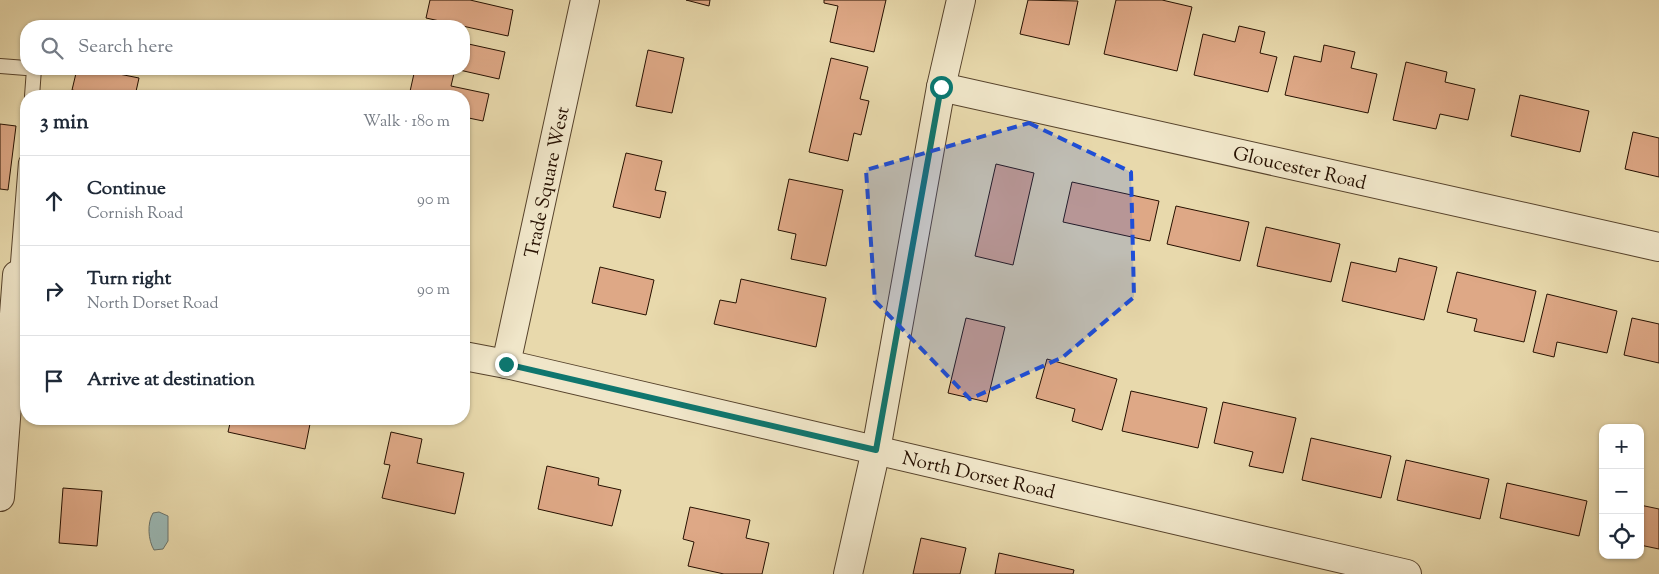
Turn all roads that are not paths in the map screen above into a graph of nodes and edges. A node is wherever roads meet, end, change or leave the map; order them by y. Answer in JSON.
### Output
{"nodes":[{"id":1,"x":586,"y":0,"type":"edge"},
{"id":2,"x":962,"y":0,"type":"edge"},
{"id":3,"x":0,"y":66,"type":"edge"},
{"id":4,"x":20,"y":68,"type":"edge"},
{"id":5,"x":34,"y":75,"type":"edge"},
{"id":6,"x":941,"y":87,"type":"junction"},
{"id":7,"x":32,"y":90,"type":"edge"},
{"id":8,"x":20,"y":218,"type":"edge"},
{"id":9,"x":1659,"y":247,"type":"edge"},
{"id":10,"x":14,"y":275,"type":"edge"},
{"id":11,"x":470,"y":357,"type":"edge"},
{"id":12,"x":506,"y":364,"type":"junction"},
{"id":13,"x":876,"y":450,"type":"junction"},
{"id":14,"x":0,"y":497,"type":"edge"},
{"id":15,"x":848,"y":574,"type":"edge"},
{"id":16,"x":1407,"y":574,"type":"edge"}],
"edges":[{"from":1,"to":12,"type":"street","name":"Trade Square West"},
{"from":2,"to":6,"type":"street"},
{"from":3,"to":4,"type":"lane"},
{"from":5,"to":7,"type":"lane"},
{"from":6,"to":9,"type":"street","name":"Gloucester Road"},
{"from":6,"to":13,"type":"street"},
{"from":8,"to":10,"type":"lane"},
{"from":10,"to":14,"type":"street"},
{"from":11,"to":12,"type":"street","name":"North Dorset Road"},
{"from":12,"to":13,"type":"street","name":"North Dorset Road"},
{"from":13,"to":15,"type":"street"},
{"from":13,"to":16,"type":"street","name":"North Dorset Road"}]}
